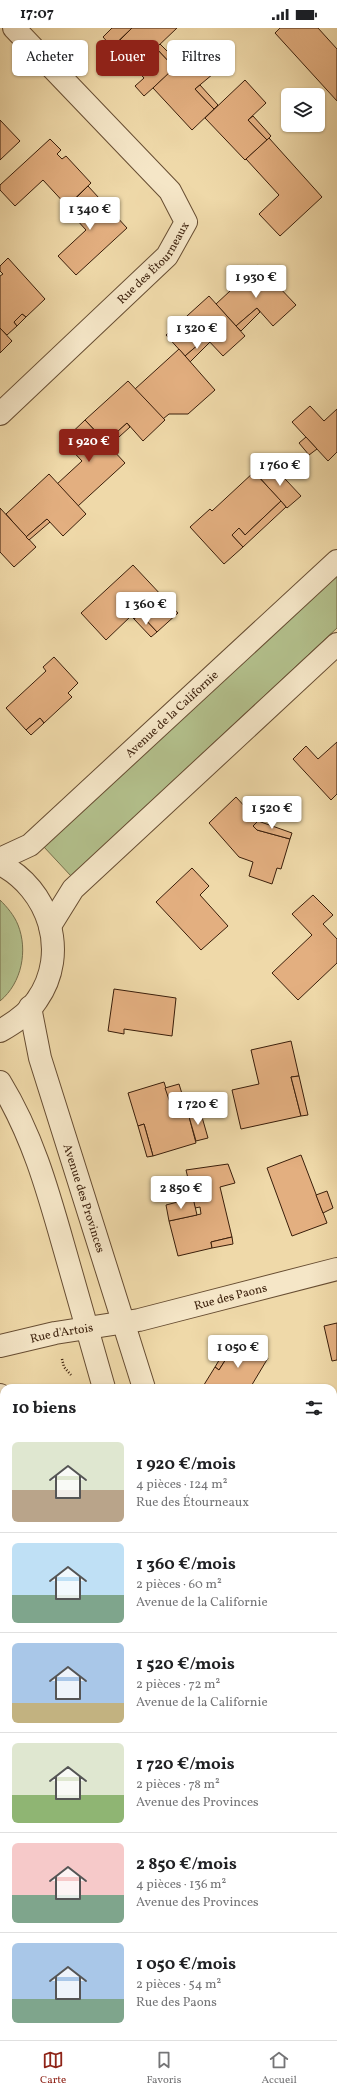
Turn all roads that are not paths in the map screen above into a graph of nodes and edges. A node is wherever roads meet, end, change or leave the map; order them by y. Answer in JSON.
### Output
{"nodes":[{"id":1,"x":14,"y":28,"type":"edge"},
{"id":2,"x":0,"y":414,"type":"edge"},
{"id":3,"x":337,"y":561,"type":"edge"},
{"id":4,"x":337,"y":644,"type":"edge"},
{"id":5,"x":0,"y":859,"type":"edge"},
{"id":6,"x":0,"y":864,"type":"edge"},
{"id":7,"x":50,"y":926,"type":"junction"},
{"id":8,"x":30,"y":1007,"type":"junction"},
{"id":9,"x":0,"y":1031,"type":"edge"},
{"id":10,"x":0,"y":1082,"type":"edge"},
{"id":11,"x":337,"y":1269,"type":"edge"},
{"id":12,"x":124,"y":1323,"type":"junction"},
{"id":13,"x":87,"y":1328,"type":"junction"},
{"id":14,"x":0,"y":1346,"type":"edge"},
{"id":15,"x":103,"y":1384,"type":"edge"},
{"id":16,"x":143,"y":1384,"type":"edge"}],
"edges":[{"from":1,"to":2,"type":"street","name":"Rue des Étourneaux"},
{"from":3,"to":5,"type":"street","name":"Avenue de la Californie"},
{"from":4,"to":7,"type":"street"},
{"from":6,"to":7,"type":"street"},
{"from":7,"to":8,"type":"street"},
{"from":8,"to":9,"type":"street"},
{"from":8,"to":12,"type":"street","name":"Avenue des Provinces"},
{"from":10,"to":13,"type":"street"},
{"from":11,"to":12,"type":"street","name":"Rue des Paons"},
{"from":12,"to":13,"type":"street","name":"Rue d'Artois"},
{"from":12,"to":16,"type":"street","name":"Avenue des Provinces"},
{"from":13,"to":14,"type":"street","name":"Rue d'Artois"},
{"from":13,"to":15,"type":"street"}]}
